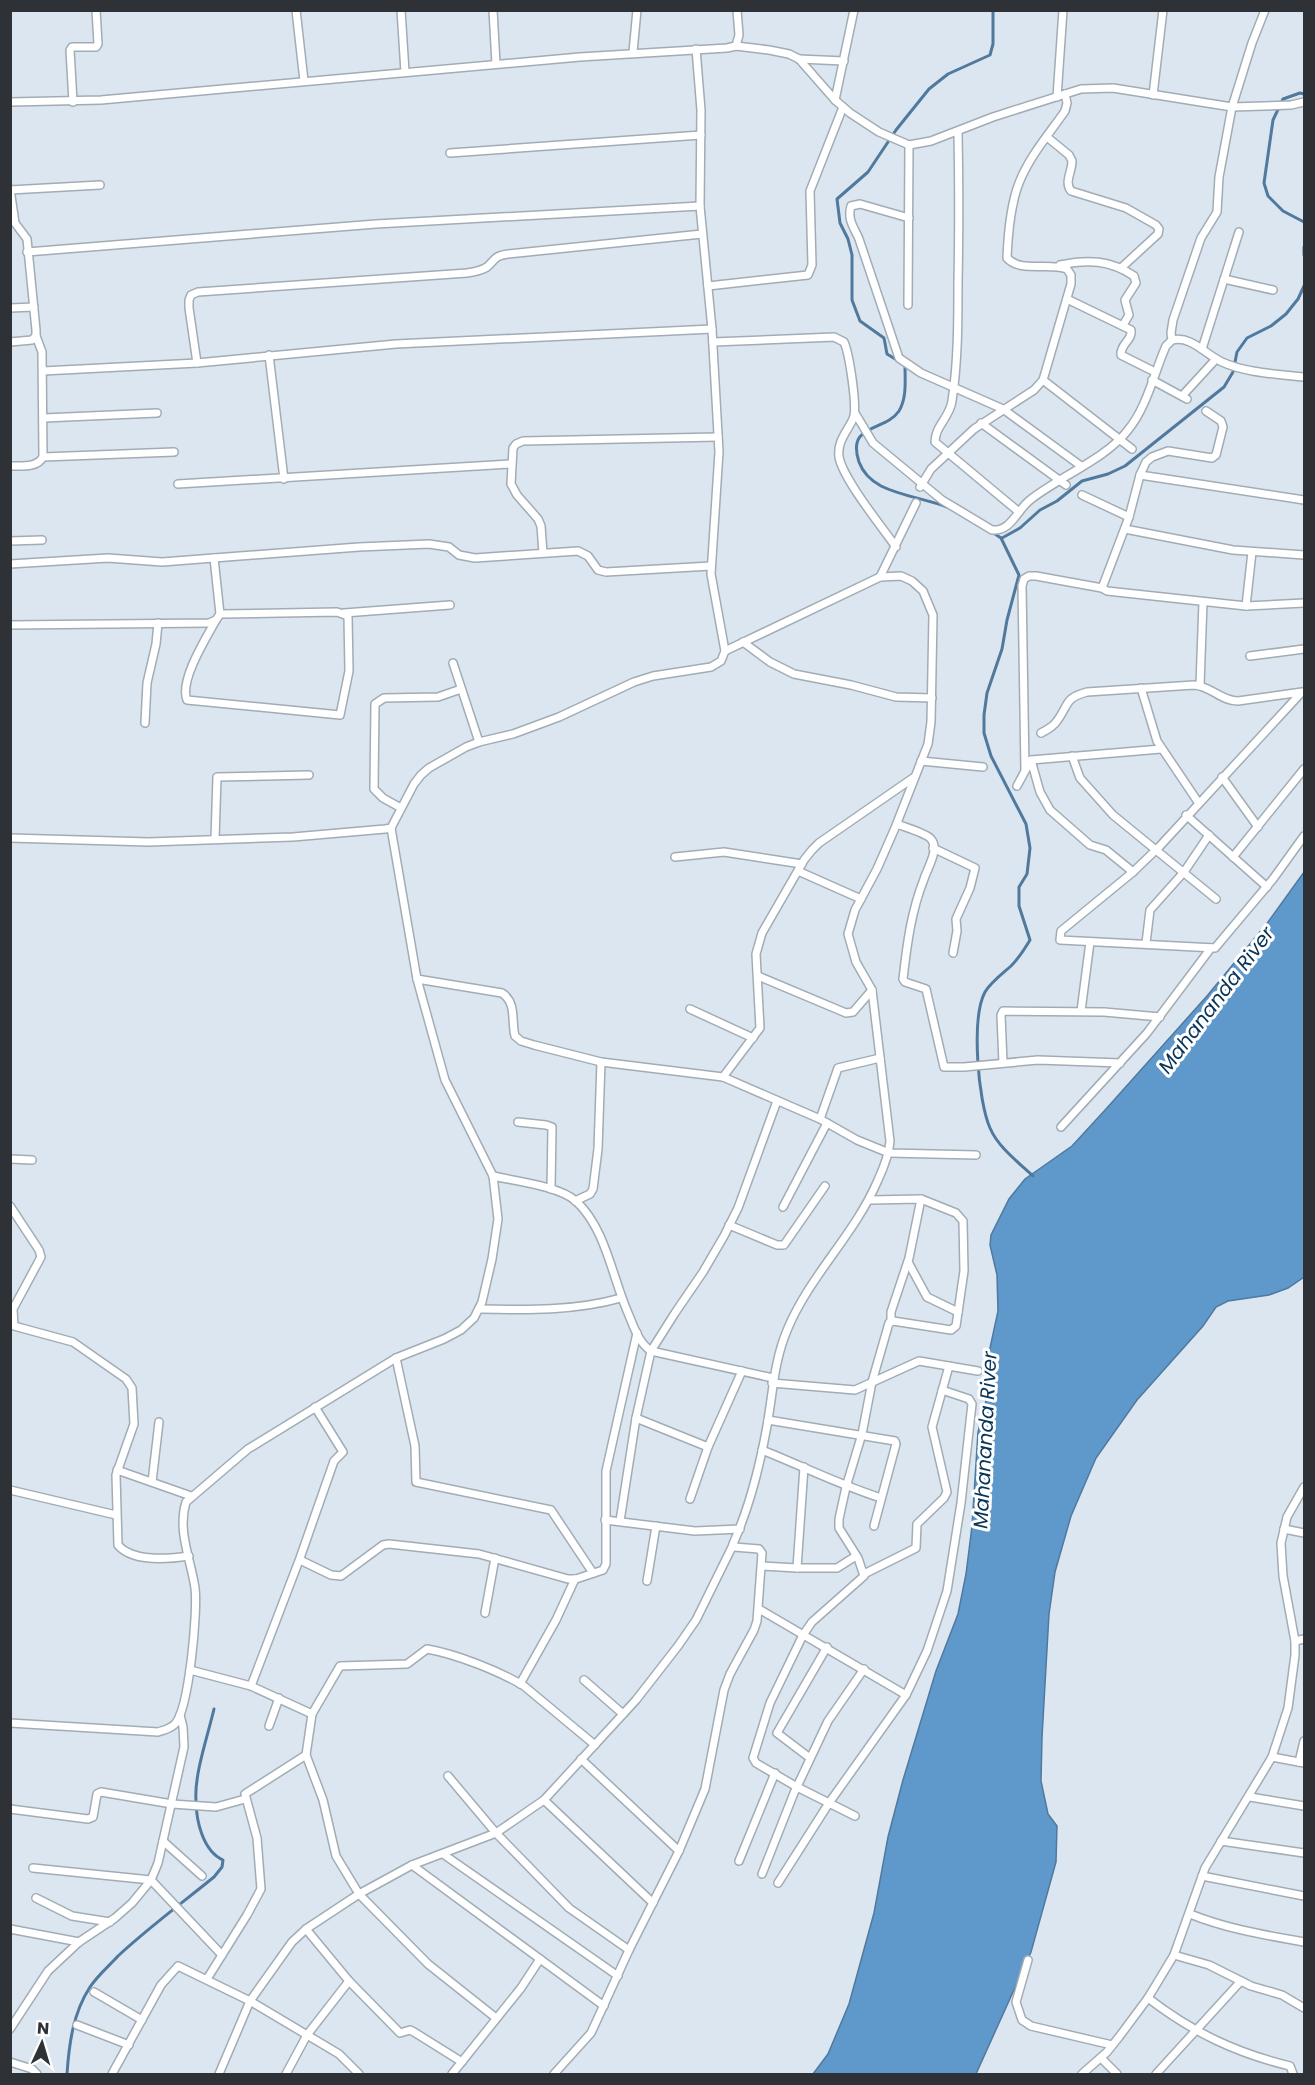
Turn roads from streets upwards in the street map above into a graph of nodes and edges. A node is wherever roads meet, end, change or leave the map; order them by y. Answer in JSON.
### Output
{"nodes":[{"id":1,"x":96,"y":10,"type":"edge"},
{"id":2,"x":296,"y":10,"type":"edge"},
{"id":3,"x":401,"y":10,"type":"edge"},
{"id":4,"x":493,"y":10,"type":"edge"},
{"id":5,"x":637,"y":10,"type":"edge"},
{"id":6,"x":737,"y":10,"type":"edge"},
{"id":7,"x":854,"y":10,"type":"edge"},
{"id":8,"x":1063,"y":10,"type":"edge"},
{"id":9,"x":1163,"y":10,"type":"edge"},
{"id":10,"x":1264,"y":10,"type":"edge"},
{"id":11,"x":736,"y":46,"type":"junction"},
{"id":12,"x":696,"y":49,"type":"junction"},
{"id":13,"x":633,"y":52,"type":"junction"},
{"id":14,"x":799,"y":60,"type":"junction"},
{"id":15,"x":844,"y":61,"type":"junction"},
{"id":16,"x":496,"y":64,"type":"junction"},
{"id":17,"x":405,"y":72,"type":"junction"},
{"id":18,"x":304,"y":81,"type":"junction"},
{"id":19,"x":1065,"y":94,"type":"junction"},
{"id":20,"x":1153,"y":96,"type":"junction"},
{"id":21,"x":1057,"y":97,"type":"junction"},
{"id":22,"x":835,"y":100,"type":"junction"},
{"id":23,"x":10,"y":102,"type":"edge"},
{"id":24,"x":73,"y":102,"type":"junction"},
{"id":25,"x":1305,"y":102,"type":"edge"},
{"id":26,"x":843,"y":107,"type":"junction"},
{"id":27,"x":1232,"y":107,"type":"junction"},
{"id":28,"x":958,"y":132,"type":"junction"},
{"id":29,"x":701,"y":135,"type":"junction"},
{"id":30,"x":1047,"y":137,"type":"junction"},
{"id":31,"x":909,"y":145,"type":"junction"},
{"id":32,"x":450,"y":153,"type":"dead end"},
{"id":33,"x":100,"y":185,"type":"dead end"},
{"id":34,"x":11,"y":190,"type":"edge"},
{"id":35,"x":700,"y":206,"type":"junction"},
{"id":36,"x":909,"y":218,"type":"junction"},
{"id":37,"x":13,"y":223,"type":"edge"},
{"id":38,"x":1239,"y":232,"type":"dead end"},
{"id":39,"x":702,"y":234,"type":"junction"},
{"id":40,"x":27,"y":252,"type":"junction"},
{"id":41,"x":1058,"y":266,"type":"junction"},
{"id":42,"x":1121,"y":268,"type":"junction"},
{"id":43,"x":1224,"y":279,"type":"junction"},
{"id":44,"x":708,"y":286,"type":"junction"},
{"id":45,"x":1273,"y":290,"type":"dead end"},
{"id":46,"x":1066,"y":299,"type":"junction"},
{"id":47,"x":908,"y":305,"type":"dead end"},
{"id":48,"x":34,"y":307,"type":"junction"},
{"id":49,"x":10,"y":308,"type":"edge"},
{"id":50,"x":1123,"y":325,"type":"junction"},
{"id":51,"x":712,"y":329,"type":"junction"},
{"id":52,"x":36,"y":336,"type":"junction"},
{"id":53,"x":1172,"y":340,"type":"junction"},
{"id":54,"x":10,"y":342,"type":"edge"},
{"id":55,"x":713,"y":342,"type":"junction"},
{"id":56,"x":1202,"y":349,"type":"junction"},
{"id":57,"x":269,"y":356,"type":"junction"},
{"id":58,"x":1220,"y":361,"type":"junction"},
{"id":59,"x":197,"y":363,"type":"junction"},
{"id":60,"x":43,"y":371,"type":"junction"},
{"id":61,"x":1154,"y":376,"type":"junction"},
{"id":62,"x":1305,"y":377,"type":"edge"},
{"id":63,"x":1043,"y":380,"type":"junction"},
{"id":64,"x":953,"y":388,"type":"junction"},
{"id":65,"x":1003,"y":409,"type":"junction"},
{"id":66,"x":1206,"y":411,"type":"dead end"},
{"id":67,"x":157,"y":412,"type":"dead end"},
{"id":68,"x":855,"y":413,"type":"junction"},
{"id":69,"x":44,"y":418,"type":"junction"},
{"id":70,"x":981,"y":423,"type":"junction"},
{"id":71,"x":718,"y":437,"type":"junction"},
{"id":72,"x":1119,"y":441,"type":"junction"},
{"id":73,"x":1132,"y":449,"type":"dead end"},
{"id":74,"x":174,"y":452,"type":"dead end"},
{"id":75,"x":947,"y":453,"type":"junction"},
{"id":76,"x":44,"y":457,"type":"junction"},
{"id":77,"x":511,"y":464,"type":"junction"},
{"id":78,"x":10,"y":466,"type":"edge"},
{"id":79,"x":1081,"y":466,"type":"junction"},
{"id":80,"x":1140,"y":475,"type":"junction"},
{"id":81,"x":284,"y":479,"type":"junction"},
{"id":82,"x":1059,"y":480,"type":"junction"},
{"id":83,"x":178,"y":484,"type":"dead end"},
{"id":84,"x":921,"y":484,"type":"junction"},
{"id":85,"x":1066,"y":485,"type":"dead end"},
{"id":86,"x":1082,"y":495,"type":"dead end"},
{"id":87,"x":1305,"y":500,"type":"edge"},
{"id":88,"x":916,"y":504,"type":"dead end"},
{"id":89,"x":1019,"y":512,"type":"junction"},
{"id":90,"x":1129,"y":517,"type":"junction"},
{"id":91,"x":1125,"y":529,"type":"junction"},
{"id":92,"x":42,"y":540,"type":"dead end"},
{"id":93,"x":10,"y":541,"type":"edge"},
{"id":94,"x":896,"y":547,"type":"junction"},
{"id":95,"x":1252,"y":552,"type":"junction"},
{"id":96,"x":543,"y":554,"type":"junction"},
{"id":97,"x":1305,"y":555,"type":"edge"},
{"id":98,"x":214,"y":558,"type":"junction"},
{"id":99,"x":10,"y":564,"type":"edge"},
{"id":100,"x":711,"y":566,"type":"junction"},
{"id":101,"x":880,"y":577,"type":"junction"},
{"id":102,"x":1102,"y":588,"type":"junction"},
{"id":103,"x":1203,"y":602,"type":"junction"},
{"id":104,"x":1305,"y":603,"type":"edge"},
{"id":105,"x":450,"y":605,"type":"dead end"},
{"id":106,"x":1246,"y":606,"type":"junction"},
{"id":107,"x":344,"y":613,"type":"junction"},
{"id":108,"x":218,"y":617,"type":"junction"},
{"id":109,"x":158,"y":623,"type":"junction"},
{"id":110,"x":10,"y":625,"type":"edge"},
{"id":111,"x":744,"y":642,"type":"junction"},
{"id":112,"x":1305,"y":649,"type":"edge"},
{"id":113,"x":725,"y":651,"type":"junction"},
{"id":114,"x":1250,"y":656,"type":"dead end"},
{"id":115,"x":453,"y":663,"type":"dead end"},
{"id":116,"x":1200,"y":685,"type":"junction"},
{"id":117,"x":461,"y":688,"type":"junction"},
{"id":118,"x":1141,"y":688,"type":"junction"},
{"id":119,"x":1303,"y":692,"type":"edge"},
{"id":120,"x":932,"y":699,"type":"junction"},
{"id":121,"x":145,"y":723,"type":"dead end"},
{"id":122,"x":1041,"y":733,"type":"dead end"},
{"id":123,"x":479,"y":742,"type":"junction"},
{"id":124,"x":1161,"y":749,"type":"junction"},
{"id":125,"x":1072,"y":756,"type":"junction"},
{"id":126,"x":1032,"y":760,"type":"junction"},
{"id":127,"x":921,"y":761,"type":"junction"},
{"id":128,"x":983,"y":767,"type":"dead end"},
{"id":129,"x":1305,"y":769,"type":"edge"},
{"id":130,"x":1025,"y":770,"type":"junction"},
{"id":131,"x":309,"y":776,"type":"dead end"},
{"id":132,"x":1222,"y":777,"type":"junction"},
{"id":133,"x":913,"y":778,"type":"junction"},
{"id":134,"x":1017,"y":786,"type":"dead end"},
{"id":135,"x":1198,"y":802,"type":"junction"},
{"id":136,"x":401,"y":808,"type":"junction"},
{"id":137,"x":1186,"y":815,"type":"junction"},
{"id":138,"x":897,"y":824,"type":"junction"},
{"id":139,"x":1258,"y":827,"type":"junction"},
{"id":140,"x":391,"y":828,"type":"junction"},
{"id":141,"x":1209,"y":835,"type":"junction"},
{"id":142,"x":1305,"y":836,"type":"edge"},
{"id":143,"x":10,"y":838,"type":"edge"},
{"id":144,"x":216,"y":839,"type":"junction"},
{"id":145,"x":933,"y":848,"type":"junction"},
{"id":146,"x":1156,"y":849,"type":"junction"},
{"id":147,"x":1233,"y":856,"type":"junction"},
{"id":148,"x":675,"y":857,"type":"dead end"},
{"id":149,"x":800,"y":867,"type":"junction"},
{"id":150,"x":1133,"y":872,"type":"junction"},
{"id":151,"x":1184,"y":872,"type":"junction"},
{"id":152,"x":1267,"y":887,"type":"junction"},
{"id":153,"x":861,"y":899,"type":"junction"},
{"id":154,"x":1216,"y":899,"type":"dead end"},
{"id":155,"x":1090,"y":942,"type":"junction"},
{"id":156,"x":1146,"y":943,"type":"junction"},
{"id":157,"x":1211,"y":948,"type":"junction"},
{"id":158,"x":953,"y":953,"type":"dead end"},
{"id":159,"x":758,"y":976,"type":"junction"},
{"id":160,"x":417,"y":979,"type":"junction"},
{"id":161,"x":872,"y":990,"type":"junction"},
{"id":162,"x":690,"y":1010,"type":"dead end"},
{"id":163,"x":1081,"y":1011,"type":"junction"},
{"id":164,"x":1160,"y":1017,"type":"junction"},
{"id":165,"x":753,"y":1038,"type":"junction"},
{"id":166,"x":880,"y":1058,"type":"junction"},
{"id":167,"x":601,"y":1062,"type":"junction"},
{"id":168,"x":1003,"y":1063,"type":"junction"},
{"id":169,"x":1120,"y":1063,"type":"junction"},
{"id":170,"x":723,"y":1077,"type":"junction"},
{"id":171,"x":777,"y":1101,"type":"junction"},
{"id":172,"x":823,"y":1121,"type":"junction"},
{"id":173,"x":518,"y":1122,"type":"dead end"},
{"id":174,"x":1060,"y":1127,"type":"dead end"},
{"id":175,"x":889,"y":1153,"type":"junction"},
{"id":176,"x":975,"y":1155,"type":"dead end"},
{"id":177,"x":10,"y":1158,"type":"edge"},
{"id":178,"x":32,"y":1160,"type":"dead end"},
{"id":179,"x":493,"y":1176,"type":"junction"},
{"id":180,"x":825,"y":1186,"type":"dead end"},
{"id":181,"x":551,"y":1189,"type":"junction"},
{"id":182,"x":921,"y":1199,"type":"junction"},
{"id":183,"x":870,"y":1200,"type":"junction"},
{"id":184,"x":575,"y":1201,"type":"junction"},
{"id":185,"x":10,"y":1206,"type":"edge"},
{"id":186,"x":783,"y":1207,"type":"dead end"},
{"id":187,"x":729,"y":1225,"type":"junction"},
{"id":188,"x":908,"y":1262,"type":"junction"},
{"id":189,"x":621,"y":1298,"type":"junction"},
{"id":190,"x":480,"y":1309,"type":"junction"},
{"id":191,"x":958,"y":1312,"type":"junction"},
{"id":192,"x":891,"y":1322,"type":"junction"},
{"id":193,"x":637,"y":1333,"type":"junction"},
{"id":194,"x":651,"y":1351,"type":"junction"},
{"id":195,"x":396,"y":1358,"type":"junction"},
{"id":196,"x":949,"y":1366,"type":"junction"},
{"id":197,"x":742,"y":1371,"type":"junction"},
{"id":198,"x":978,"y":1371,"type":"dead end"},
{"id":199,"x":772,"y":1381,"type":"junction"},
{"id":200,"x":872,"y":1382,"type":"junction"},
{"id":201,"x":942,"y":1390,"type":"junction"},
{"id":202,"x":315,"y":1407,"type":"junction"},
{"id":203,"x":636,"y":1418,"type":"junction"},
{"id":204,"x":768,"y":1420,"type":"junction"},
{"id":205,"x":159,"y":1422,"type":"dead end"},
{"id":206,"x":862,"y":1434,"type":"junction"},
{"id":207,"x":708,"y":1447,"type":"junction"},
{"id":208,"x":762,"y":1450,"type":"junction"},
{"id":209,"x":804,"y":1467,"type":"junction"},
{"id":210,"x":117,"y":1470,"type":"junction"},
{"id":211,"x":152,"y":1482,"type":"junction"},
{"id":212,"x":846,"y":1487,"type":"junction"},
{"id":213,"x":1305,"y":1487,"type":"edge"},
{"id":214,"x":10,"y":1490,"type":"edge"},
{"id":215,"x":191,"y":1496,"type":"junction"},
{"id":216,"x":881,"y":1498,"type":"junction"},
{"id":217,"x":690,"y":1499,"type":"dead end"},
{"id":218,"x":116,"y":1515,"type":"junction"},
{"id":219,"x":605,"y":1520,"type":"junction"},
{"id":220,"x":620,"y":1521,"type":"junction"},
{"id":221,"x":656,"y":1526,"type":"junction"},
{"id":222,"x":874,"y":1526,"type":"dead end"},
{"id":223,"x":740,"y":1529,"type":"junction"},
{"id":224,"x":1284,"y":1529,"type":"junction"},
{"id":225,"x":1305,"y":1533,"type":"edge"},
{"id":226,"x":733,"y":1545,"type":"junction"},
{"id":227,"x":189,"y":1556,"type":"junction"},
{"id":228,"x":856,"y":1556,"type":"junction"},
{"id":229,"x":495,"y":1558,"type":"junction"},
{"id":230,"x":300,"y":1560,"type":"junction"},
{"id":231,"x":762,"y":1566,"type":"junction"},
{"id":232,"x":797,"y":1568,"type":"junction"},
{"id":233,"x":593,"y":1573,"type":"junction"},
{"id":234,"x":864,"y":1574,"type":"junction"},
{"id":235,"x":575,"y":1579,"type":"junction"},
{"id":236,"x":647,"y":1581,"type":"dead end"},
{"id":237,"x":759,"y":1609,"type":"junction"},
{"id":238,"x":485,"y":1613,"type":"dead end"},
{"id":239,"x":803,"y":1635,"type":"junction"},
{"id":240,"x":1305,"y":1639,"type":"edge"},
{"id":241,"x":1295,"y":1641,"type":"junction"},
{"id":242,"x":827,"y":1647,"type":"junction"},
{"id":243,"x":864,"y":1669,"type":"junction"},
{"id":244,"x":190,"y":1671,"type":"junction"},
{"id":245,"x":584,"y":1680,"type":"dead end"},
{"id":246,"x":520,"y":1684,"type":"junction"},
{"id":247,"x":251,"y":1686,"type":"junction"},
{"id":248,"x":906,"y":1695,"type":"junction"},
{"id":249,"x":279,"y":1698,"type":"junction"},
{"id":250,"x":312,"y":1714,"type":"junction"},
{"id":251,"x":623,"y":1714,"type":"junction"},
{"id":252,"x":180,"y":1715,"type":"junction"},
{"id":253,"x":10,"y":1723,"type":"edge"},
{"id":254,"x":269,"y":1726,"type":"dead end"},
{"id":255,"x":1305,"y":1741,"type":"edge"},
{"id":256,"x":595,"y":1745,"type":"junction"},
{"id":257,"x":306,"y":1755,"type":"junction"},
{"id":258,"x":1272,"y":1757,"type":"junction"},
{"id":259,"x":810,"y":1758,"type":"junction"},
{"id":260,"x":581,"y":1759,"type":"junction"},
{"id":261,"x":1302,"y":1762,"type":"edge"},
{"id":262,"x":775,"y":1773,"type":"junction"},
{"id":263,"x":448,"y":1776,"type":"dead end"},
{"id":264,"x":797,"y":1787,"type":"junction"},
{"id":265,"x":1250,"y":1797,"type":"junction"},
{"id":266,"x":245,"y":1799,"type":"junction"},
{"id":267,"x":544,"y":1800,"type":"junction"},
{"id":268,"x":829,"y":1803,"type":"junction"},
{"id":269,"x":172,"y":1804,"type":"junction"},
{"id":270,"x":1305,"y":1806,"type":"edge"},
{"id":271,"x":10,"y":1809,"type":"edge"},
{"id":272,"x":855,"y":1815,"type":"dead end"},
{"id":273,"x":496,"y":1833,"type":"junction"},
{"id":274,"x":163,"y":1840,"type":"junction"},
{"id":275,"x":1221,"y":1841,"type":"junction"},
{"id":276,"x":680,"y":1851,"type":"junction"},
{"id":277,"x":1305,"y":1853,"type":"edge"},
{"id":278,"x":443,"y":1854,"type":"junction"},
{"id":279,"x":739,"y":1861,"type":"dead end"},
{"id":280,"x":412,"y":1865,"type":"junction"},
{"id":281,"x":33,"y":1868,"type":"dead end"},
{"id":282,"x":762,"y":1874,"type":"dead end"},
{"id":283,"x":202,"y":1876,"type":"dead end"},
{"id":284,"x":1202,"y":1876,"type":"junction"},
{"id":285,"x":151,"y":1880,"type":"junction"},
{"id":286,"x":778,"y":1883,"type":"dead end"},
{"id":287,"x":359,"y":1894,"type":"junction"},
{"id":288,"x":1305,"y":1896,"type":"edge"},
{"id":289,"x":36,"y":1898,"type":"dead end"},
{"id":290,"x":653,"y":1903,"type":"junction"},
{"id":291,"x":1190,"y":1914,"type":"junction"},
{"id":292,"x":110,"y":1922,"type":"junction"},
{"id":293,"x":10,"y":1929,"type":"edge"},
{"id":294,"x":306,"y":1929,"type":"junction"},
{"id":295,"x":79,"y":1941,"type":"junction"},
{"id":296,"x":1305,"y":1942,"type":"edge"},
{"id":297,"x":629,"y":1950,"type":"junction"},
{"id":298,"x":1174,"y":1954,"type":"junction"},
{"id":299,"x":222,"y":1955,"type":"junction"},
{"id":300,"x":540,"y":1959,"type":"junction"},
{"id":301,"x":1028,"y":1960,"type":"dead end"},
{"id":302,"x":618,"y":1976,"type":"junction"},
{"id":303,"x":207,"y":1979,"type":"junction"},
{"id":304,"x":349,"y":1981,"type":"junction"},
{"id":305,"x":1241,"y":1981,"type":"junction"},
{"id":306,"x":94,"y":1992,"type":"dead end"},
{"id":307,"x":1148,"y":1998,"type":"junction"},
{"id":308,"x":250,"y":2001,"type":"junction"},
{"id":309,"x":604,"y":2006,"type":"junction"},
{"id":310,"x":1305,"y":2008,"type":"edge"},
{"id":311,"x":496,"y":2018,"type":"junction"},
{"id":312,"x":142,"y":2020,"type":"junction"},
{"id":313,"x":76,"y":2025,"type":"dead end"},
{"id":314,"x":10,"y":2029,"type":"edge"},
{"id":315,"x":1197,"y":2030,"type":"junction"},
{"id":316,"x":307,"y":2035,"type":"junction"},
{"id":317,"x":129,"y":2045,"type":"junction"},
{"id":318,"x":1113,"y":2045,"type":"junction"},
{"id":319,"x":1101,"y":2058,"type":"junction"},
{"id":320,"x":10,"y":2062,"type":"edge"},
{"id":321,"x":462,"y":2062,"type":"junction"},
{"id":322,"x":37,"y":2074,"type":"edge"},
{"id":323,"x":112,"y":2074,"type":"edge"},
{"id":324,"x":219,"y":2074,"type":"edge"},
{"id":325,"x":286,"y":2074,"type":"edge"},
{"id":326,"x":359,"y":2074,"type":"edge"},
{"id":327,"x":452,"y":2074,"type":"edge"},
{"id":328,"x":554,"y":2074,"type":"edge"},
{"id":329,"x":1082,"y":2074,"type":"edge"},
{"id":330,"x":1117,"y":2074,"type":"edge"},
{"id":331,"x":1158,"y":2074,"type":"edge"},
{"id":332,"x":1293,"y":2074,"type":"edge"}],
"edges":[{"from":1,"to":24,"type":"street"},
{"from":2,"to":18,"type":"street"},
{"from":3,"to":17,"type":"street"},
{"from":4,"to":16,"type":"street"},
{"from":5,"to":13,"type":"street"},
{"from":6,"to":11,"type":"street"},
{"from":7,"to":15,"type":"street"},
{"from":8,"to":21,"type":"street"},
{"from":9,"to":20,"type":"street"},
{"from":10,"to":27,"type":"street"},
{"from":11,"to":12,"type":"street"},
{"from":11,"to":14,"type":"street"},
{"from":12,"to":13,"type":"street"},
{"from":12,"to":29,"type":"street"},
{"from":13,"to":16,"type":"street"},
{"from":14,"to":15,"type":"street"},
{"from":14,"to":22,"type":"street"},
{"from":15,"to":22,"type":"street"},
{"from":16,"to":17,"type":"street"},
{"from":17,"to":18,"type":"street"},
{"from":18,"to":24,"type":"street"},
{"from":19,"to":20,"type":"street"},
{"from":19,"to":21,"type":"street"},
{"from":19,"to":30,"type":"street"},
{"from":20,"to":27,"type":"street"},
{"from":21,"to":28,"type":"street"},
{"from":22,"to":26,"type":"street"},
{"from":23,"to":24,"type":"street"},
{"from":25,"to":27,"type":"street"},
{"from":26,"to":31,"type":"street"},
{"from":26,"to":44,"type":"street"},
{"from":27,"to":53,"type":"street"},
{"from":28,"to":31,"type":"street"},
{"from":28,"to":64,"type":"street"},
{"from":29,"to":32,"type":"street"},
{"from":29,"to":35,"type":"street"},
{"from":30,"to":41,"type":"street"},
{"from":30,"to":42,"type":"street"},
{"from":31,"to":36,"type":"street"},
{"from":33,"to":34,"type":"street"},
{"from":34,"to":37,"type":"street"},
{"from":35,"to":39,"type":"street"},
{"from":35,"to":40,"type":"street"},
{"from":36,"to":47,"type":"street"},
{"from":36,"to":64,"type":"street"},
{"from":37,"to":40,"type":"street"},
{"from":38,"to":43,"type":"street"},
{"from":39,"to":44,"type":"street"},
{"from":39,"to":59,"type":"street"},
{"from":40,"to":48,"type":"street"},
{"from":41,"to":42,"type":"street"},
{"from":41,"to":46,"type":"street"},
{"from":42,"to":50,"type":"street"},
{"from":43,"to":45,"type":"street"},
{"from":43,"to":56,"type":"street"},
{"from":44,"to":51,"type":"street"},
{"from":46,"to":50,"type":"street"},
{"from":46,"to":63,"type":"street"},
{"from":48,"to":49,"type":"street"},
{"from":48,"to":52,"type":"street"},
{"from":50,"to":61,"type":"street"},
{"from":51,"to":55,"type":"street"},
{"from":51,"to":57,"type":"street"},
{"from":52,"to":54,"type":"street"},
{"from":52,"to":60,"type":"street"},
{"from":53,"to":56,"type":"street"},
{"from":53,"to":61,"type":"street"},
{"from":55,"to":68,"type":"street"},
{"from":55,"to":71,"type":"street"},
{"from":56,"to":58,"type":"street"},
{"from":57,"to":59,"type":"street"},
{"from":57,"to":81,"type":"street"},
{"from":58,"to":61,"type":"street"},
{"from":58,"to":62,"type":"street"},
{"from":59,"to":60,"type":"street"},
{"from":60,"to":69,"type":"street"},
{"from":61,"to":72,"type":"street"},
{"from":63,"to":65,"type":"street"},
{"from":63,"to":72,"type":"street"},
{"from":64,"to":65,"type":"street"},
{"from":64,"to":75,"type":"street"},
{"from":65,"to":70,"type":"street"},
{"from":65,"to":79,"type":"street"},
{"from":66,"to":80,"type":"street"},
{"from":67,"to":69,"type":"street"},
{"from":68,"to":84,"type":"street"},
{"from":68,"to":94,"type":"street"},
{"from":69,"to":76,"type":"street"},
{"from":70,"to":75,"type":"street"},
{"from":70,"to":82,"type":"street"},
{"from":71,"to":77,"type":"street"},
{"from":71,"to":100,"type":"street"},
{"from":72,"to":73,"type":"street"},
{"from":72,"to":79,"type":"street"},
{"from":74,"to":76,"type":"street"},
{"from":75,"to":84,"type":"street"},
{"from":75,"to":89,"type":"street"},
{"from":76,"to":78,"type":"street"},
{"from":77,"to":81,"type":"street"},
{"from":77,"to":96,"type":"street"},
{"from":79,"to":82,"type":"street"},
{"from":80,"to":87,"type":"street"},
{"from":80,"to":90,"type":"street"},
{"from":81,"to":83,"type":"street"},
{"from":82,"to":85,"type":"street"},
{"from":82,"to":89,"type":"street"},
{"from":84,"to":89,"type":"street"},
{"from":86,"to":90,"type":"street"},
{"from":88,"to":94,"type":"street"},
{"from":90,"to":91,"type":"street"},
{"from":91,"to":95,"type":"street"},
{"from":91,"to":102,"type":"street"},
{"from":92,"to":93,"type":"street"},
{"from":94,"to":101,"type":"street"},
{"from":95,"to":97,"type":"street"},
{"from":95,"to":106,"type":"street"},
{"from":96,"to":98,"type":"street"},
{"from":96,"to":100,"type":"street"},
{"from":98,"to":99,"type":"street"},
{"from":98,"to":108,"type":"street"},
{"from":100,"to":113,"type":"street"},
{"from":101,"to":111,"type":"street"},
{"from":101,"to":120,"type":"street"},
{"from":102,"to":103,"type":"street"},
{"from":102,"to":130,"type":"street"},
{"from":103,"to":106,"type":"street"},
{"from":103,"to":116,"type":"street"},
{"from":104,"to":106,"type":"street"},
{"from":105,"to":107,"type":"street"},
{"from":107,"to":108,"type":"street"},
{"from":107,"to":108,"type":"street"},
{"from":108,"to":109,"type":"street"},
{"from":109,"to":110,"type":"street"},
{"from":109,"to":121,"type":"street"},
{"from":111,"to":113,"type":"street"},
{"from":111,"to":120,"type":"street"},
{"from":112,"to":114,"type":"street"},
{"from":113,"to":123,"type":"street"},
{"from":115,"to":117,"type":"street"},
{"from":116,"to":118,"type":"street"},
{"from":116,"to":119,"type":"street"},
{"from":117,"to":123,"type":"street"},
{"from":117,"to":136,"type":"street"},
{"from":118,"to":122,"type":"street"},
{"from":118,"to":124,"type":"street"},
{"from":119,"to":132,"type":"street"},
{"from":120,"to":127,"type":"street"},
{"from":123,"to":136,"type":"street"},
{"from":124,"to":125,"type":"street"},
{"from":124,"to":135,"type":"street"},
{"from":125,"to":126,"type":"street"},
{"from":125,"to":146,"type":"street"},
{"from":126,"to":130,"type":"street"},
{"from":126,"to":150,"type":"street"},
{"from":127,"to":128,"type":"street"},
{"from":127,"to":133,"type":"street"},
{"from":129,"to":139,"type":"street"},
{"from":130,"to":134,"type":"street"},
{"from":131,"to":144,"type":"street"},
{"from":132,"to":135,"type":"street"},
{"from":132,"to":139,"type":"street"},
{"from":133,"to":138,"type":"street"},
{"from":133,"to":149,"type":"street"},
{"from":135,"to":137,"type":"street"},
{"from":136,"to":140,"type":"street"},
{"from":137,"to":141,"type":"street"},
{"from":137,"to":146,"type":"street"},
{"from":138,"to":145,"type":"street"},
{"from":138,"to":153,"type":"street"},
{"from":139,"to":147,"type":"street"},
{"from":140,"to":144,"type":"street"},
{"from":140,"to":160,"type":"street"},
{"from":141,"to":147,"type":"street"},
{"from":141,"to":151,"type":"street"},
{"from":142,"to":152,"type":"street"},
{"from":143,"to":144,"type":"street"},
{"from":145,"to":158,"type":"street"},
{"from":145,"to":168,"type":"street"},
{"from":146,"to":150,"type":"street"},
{"from":146,"to":151,"type":"street"},
{"from":147,"to":152,"type":"street"},
{"from":148,"to":149,"type":"street"},
{"from":149,"to":153,"type":"street"},
{"from":149,"to":159,"type":"street"},
{"from":150,"to":155,"type":"street"},
{"from":151,"to":154,"type":"street"},
{"from":151,"to":156,"type":"street"},
{"from":152,"to":157,"type":"street"},
{"from":153,"to":161,"type":"street"},
{"from":155,"to":156,"type":"street"},
{"from":155,"to":163,"type":"street"},
{"from":156,"to":157,"type":"street"},
{"from":157,"to":164,"type":"street"},
{"from":159,"to":161,"type":"street"},
{"from":159,"to":165,"type":"street"},
{"from":160,"to":167,"type":"street"},
{"from":160,"to":179,"type":"street"},
{"from":161,"to":166,"type":"street"},
{"from":162,"to":165,"type":"street"},
{"from":163,"to":164,"type":"street"},
{"from":163,"to":168,"type":"street"},
{"from":164,"to":169,"type":"street"},
{"from":165,"to":170,"type":"street"},
{"from":166,"to":172,"type":"street"},
{"from":166,"to":175,"type":"street"},
{"from":167,"to":170,"type":"street"},
{"from":167,"to":184,"type":"street"},
{"from":168,"to":169,"type":"street"},
{"from":169,"to":174,"type":"street"},
{"from":170,"to":171,"type":"street"},
{"from":171,"to":172,"type":"street"},
{"from":171,"to":187,"type":"street"},
{"from":172,"to":175,"type":"street"},
{"from":172,"to":186,"type":"street"},
{"from":173,"to":181,"type":"street"},
{"from":175,"to":176,"type":"street"},
{"from":175,"to":183,"type":"street"},
{"from":177,"to":178,"type":"street"},
{"from":179,"to":181,"type":"street"},
{"from":179,"to":190,"type":"street"},
{"from":180,"to":187,"type":"street"},
{"from":181,"to":184,"type":"street"},
{"from":182,"to":183,"type":"street"},
{"from":182,"to":188,"type":"street"},
{"from":182,"to":191,"type":"street"},
{"from":183,"to":199,"type":"street"},
{"from":184,"to":189,"type":"street"},
{"from":185,"to":210,"type":"street"},
{"from":187,"to":194,"type":"street"},
{"from":188,"to":191,"type":"street"},
{"from":188,"to":192,"type":"street"},
{"from":189,"to":190,"type":"street"},
{"from":189,"to":193,"type":"street"},
{"from":190,"to":195,"type":"street"},
{"from":191,"to":192,"type":"street"},
{"from":192,"to":200,"type":"street"},
{"from":193,"to":194,"type":"street"},
{"from":193,"to":219,"type":"street"},
{"from":194,"to":197,"type":"street"},
{"from":194,"to":203,"type":"street"},
{"from":195,"to":202,"type":"street"},
{"from":195,"to":233,"type":"street"},
{"from":196,"to":198,"type":"street"},
{"from":196,"to":200,"type":"street"},
{"from":196,"to":201,"type":"street"},
{"from":197,"to":199,"type":"street"},
{"from":197,"to":207,"type":"street"},
{"from":199,"to":200,"type":"street"},
{"from":199,"to":204,"type":"street"},
{"from":200,"to":206,"type":"street"},
{"from":201,"to":234,"type":"street"},
{"from":201,"to":248,"type":"street"},
{"from":202,"to":215,"type":"street"},
{"from":202,"to":230,"type":"street"},
{"from":203,"to":207,"type":"street"},
{"from":203,"to":220,"type":"street"},
{"from":204,"to":206,"type":"street"},
{"from":204,"to":208,"type":"street"},
{"from":205,"to":211,"type":"street"},
{"from":206,"to":212,"type":"street"},
{"from":206,"to":216,"type":"street"},
{"from":207,"to":217,"type":"street"},
{"from":208,"to":209,"type":"street"},
{"from":208,"to":223,"type":"street"},
{"from":209,"to":212,"type":"street"},
{"from":209,"to":232,"type":"street"},
{"from":210,"to":211,"type":"street"},
{"from":210,"to":218,"type":"street"},
{"from":211,"to":215,"type":"street"},
{"from":212,"to":216,"type":"street"},
{"from":212,"to":228,"type":"street"},
{"from":213,"to":224,"type":"street"},
{"from":214,"to":218,"type":"street"},
{"from":215,"to":227,"type":"street"},
{"from":216,"to":222,"type":"street"},
{"from":218,"to":227,"type":"street"},
{"from":219,"to":220,"type":"street"},
{"from":219,"to":233,"type":"street"},
{"from":220,"to":221,"type":"street"},
{"from":221,"to":223,"type":"street"},
{"from":221,"to":236,"type":"street"},
{"from":223,"to":226,"type":"street"},
{"from":224,"to":225,"type":"street"},
{"from":224,"to":241,"type":"street"},
{"from":226,"to":231,"type":"street"},
{"from":226,"to":251,"type":"street"},
{"from":227,"to":244,"type":"street"},
{"from":228,"to":232,"type":"street"},
{"from":228,"to":234,"type":"street"},
{"from":229,"to":230,"type":"street"},
{"from":229,"to":235,"type":"street"},
{"from":229,"to":238,"type":"street"},
{"from":230,"to":247,"type":"street"},
{"from":231,"to":232,"type":"street"},
{"from":231,"to":237,"type":"street"},
{"from":233,"to":235,"type":"street"},
{"from":234,"to":239,"type":"street"},
{"from":235,"to":246,"type":"street"},
{"from":237,"to":239,"type":"street"},
{"from":237,"to":276,"type":"street"},
{"from":239,"to":242,"type":"street"},
{"from":239,"to":262,"type":"street"},
{"from":240,"to":241,"type":"street"},
{"from":241,"to":258,"type":"street"},
{"from":242,"to":243,"type":"street"},
{"from":242,"to":259,"type":"street"},
{"from":243,"to":248,"type":"street"},
{"from":243,"to":259,"type":"street"},
{"from":244,"to":247,"type":"street"},
{"from":244,"to":252,"type":"street"},
{"from":245,"to":251,"type":"street"},
{"from":246,"to":250,"type":"street"},
{"from":246,"to":256,"type":"street"},
{"from":247,"to":249,"type":"street"},
{"from":248,"to":268,"type":"street"},
{"from":249,"to":250,"type":"street"},
{"from":249,"to":254,"type":"street"},
{"from":250,"to":257,"type":"street"},
{"from":251,"to":256,"type":"street"},
{"from":252,"to":253,"type":"street"},
{"from":252,"to":269,"type":"street"},
{"from":255,"to":261,"type":"street"},
{"from":256,"to":260,"type":"street"},
{"from":257,"to":266,"type":"street"},
{"from":257,"to":287,"type":"street"},
{"from":258,"to":261,"type":"street"},
{"from":258,"to":265,"type":"street"},
{"from":259,"to":264,"type":"street"},
{"from":260,"to":267,"type":"street"},
{"from":260,"to":276,"type":"street"},
{"from":262,"to":264,"type":"street"},
{"from":262,"to":279,"type":"street"},
{"from":263,"to":273,"type":"street"},
{"from":264,"to":268,"type":"street"},
{"from":264,"to":282,"type":"street"},
{"from":265,"to":270,"type":"street"},
{"from":265,"to":275,"type":"street"},
{"from":266,"to":269,"type":"street"},
{"from":266,"to":299,"type":"street"},
{"from":267,"to":273,"type":"street"},
{"from":267,"to":290,"type":"street"},
{"from":268,"to":272,"type":"street"},
{"from":268,"to":286,"type":"street"},
{"from":269,"to":271,"type":"street"},
{"from":269,"to":274,"type":"street"},
{"from":273,"to":278,"type":"street"},
{"from":273,"to":297,"type":"street"},
{"from":274,"to":283,"type":"street"},
{"from":274,"to":285,"type":"street"},
{"from":275,"to":277,"type":"street"},
{"from":275,"to":284,"type":"street"},
{"from":276,"to":290,"type":"street"},
{"from":278,"to":280,"type":"street"},
{"from":278,"to":302,"type":"street"},
{"from":280,"to":287,"type":"street"},
{"from":280,"to":300,"type":"street"},
{"from":281,"to":285,"type":"street"},
{"from":284,"to":288,"type":"street"},
{"from":284,"to":291,"type":"street"},
{"from":285,"to":292,"type":"street"},
{"from":285,"to":299,"type":"street"},
{"from":287,"to":294,"type":"street"},
{"from":287,"to":311,"type":"street"},
{"from":289,"to":292,"type":"street"},
{"from":290,"to":297,"type":"street"},
{"from":291,"to":296,"type":"street"},
{"from":291,"to":298,"type":"street"},
{"from":292,"to":295,"type":"street"},
{"from":293,"to":295,"type":"street"},
{"from":294,"to":304,"type":"street"},
{"from":294,"to":308,"type":"street"},
{"from":295,"to":314,"type":"street"},
{"from":297,"to":302,"type":"street"},
{"from":298,"to":305,"type":"street"},
{"from":298,"to":307,"type":"street"},
{"from":299,"to":303,"type":"street"},
{"from":300,"to":309,"type":"street"},
{"from":300,"to":311,"type":"street"},
{"from":301,"to":318,"type":"street"},
{"from":302,"to":309,"type":"street"},
{"from":303,"to":308,"type":"street"},
{"from":303,"to":312,"type":"street"},
{"from":304,"to":316,"type":"street"},
{"from":304,"to":321,"type":"street"},
{"from":305,"to":310,"type":"street"},
{"from":305,"to":315,"type":"street"},
{"from":306,"to":312,"type":"street"},
{"from":307,"to":315,"type":"street"},
{"from":307,"to":318,"type":"street"},
{"from":308,"to":316,"type":"street"},
{"from":308,"to":324,"type":"street"},
{"from":309,"to":328,"type":"street"},
{"from":311,"to":321,"type":"street"},
{"from":312,"to":317,"type":"street"},
{"from":313,"to":317,"type":"street"},
{"from":315,"to":331,"type":"street"},
{"from":315,"to":332,"type":"street"},
{"from":316,"to":325,"type":"street"},
{"from":316,"to":326,"type":"street"},
{"from":317,"to":323,"type":"street"},
{"from":318,"to":319,"type":"street"},
{"from":319,"to":329,"type":"street"},
{"from":319,"to":330,"type":"street"},
{"from":320,"to":322,"type":"street"},
{"from":321,"to":327,"type":"street"}]}
